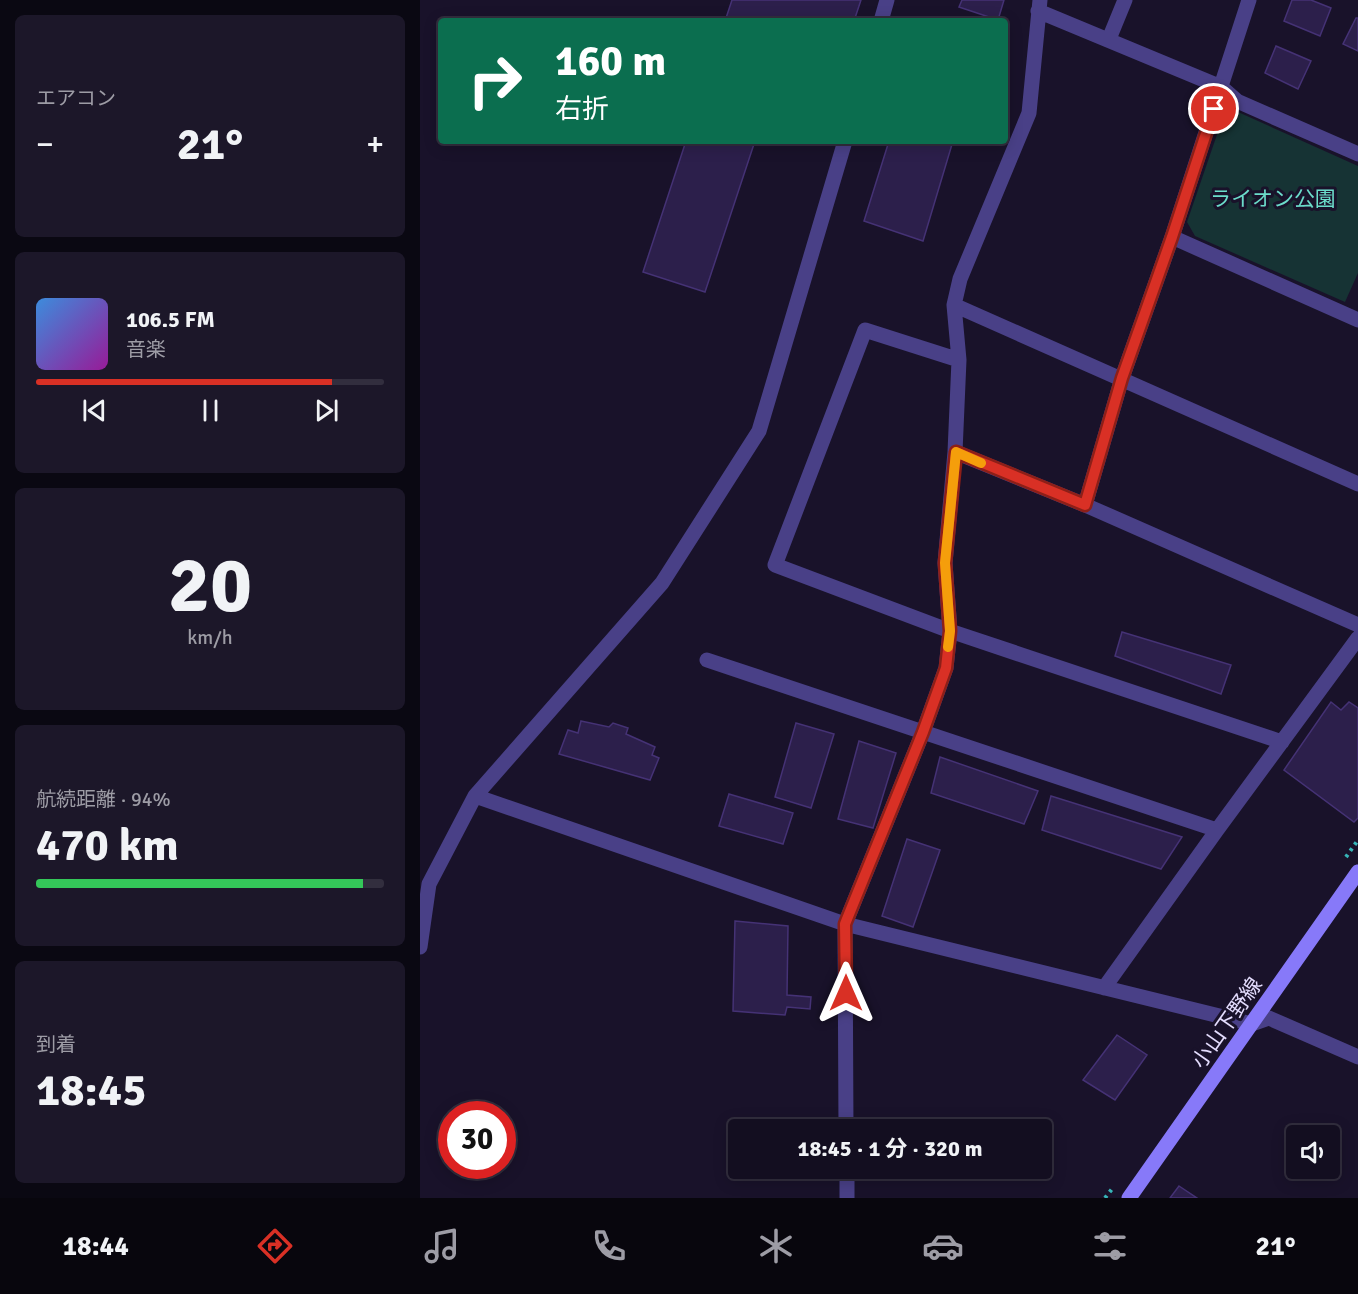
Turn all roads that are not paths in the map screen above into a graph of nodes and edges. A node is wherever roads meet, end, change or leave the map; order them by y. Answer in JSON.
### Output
{"nodes":[{"id":1,"x":887,"y":0,"type":"edge"},
{"id":2,"x":1125,"y":0,"type":"edge"},
{"id":3,"x":1249,"y":0,"type":"edge"},
{"id":4,"x":1039,"y":6,"type":"edge"},
{"id":5,"x":882,"y":18,"type":"edge"},
{"id":6,"x":1109,"y":39,"type":"junction"},
{"id":7,"x":1221,"y":87,"type":"junction"},
{"id":8,"x":844,"y":144,"type":"edge"},
{"id":9,"x":1358,"y":154,"type":"edge"},
{"id":10,"x":1172,"y":237,"type":"junction"},
{"id":11,"x":954,"y":305,"type":"junction"},
{"id":12,"x":1358,"y":320,"type":"edge"},
{"id":13,"x":959,"y":360,"type":"junction"},
{"id":14,"x":1122,"y":378,"type":"junction"},
{"id":15,"x":956,"y":452,"type":"junction"},
{"id":16,"x":1358,"y":484,"type":"edge"},
{"id":17,"x":1085,"y":505,"type":"junction"},
{"id":18,"x":1358,"y":625,"type":"edge"},
{"id":19,"x":950,"y":631,"type":"junction"},
{"id":20,"x":1358,"y":638,"type":"edge"},
{"id":21,"x":707,"y":660,"type":"dead end"},
{"id":22,"x":923,"y":732,"type":"junction"},
{"id":23,"x":1282,"y":742,"type":"junction"},
{"id":24,"x":475,"y":796,"type":"junction"},
{"id":25,"x":1217,"y":830,"type":"junction"},
{"id":26,"x":1358,"y":873,"type":"edge"},
{"id":27,"x":845,"y":924,"type":"junction"},
{"id":28,"x":420,"y":947,"type":"edge"},
{"id":29,"x":1104,"y":988,"type":"junction"},
{"id":30,"x":1252,"y":1024,"type":"junction"},
{"id":31,"x":1358,"y":1057,"type":"edge"},
{"id":32,"x":846,"y":1119,"type":"edge"},
{"id":33,"x":847,"y":1179,"type":"edge"},
{"id":34,"x":847,"y":1198,"type":"edge"},
{"id":35,"x":1129,"y":1198,"type":"edge"}],
"edges":[{"from":1,"to":5,"type":"street"},
{"from":2,"to":6,"type":"street"},
{"from":3,"to":7,"type":"street"},
{"from":4,"to":6,"type":"street"},
{"from":4,"to":11,"type":"street"},
{"from":6,"to":7,"type":"street"},
{"from":7,"to":9,"type":"street"},
{"from":7,"to":10,"type":"street"},
{"from":8,"to":24,"type":"street"},
{"from":10,"to":12,"type":"street"},
{"from":10,"to":14,"type":"street"},
{"from":11,"to":13,"type":"street"},
{"from":11,"to":14,"type":"street"},
{"from":13,"to":15,"type":"street"},
{"from":13,"to":19,"type":"street"},
{"from":14,"to":16,"type":"street"},
{"from":14,"to":17,"type":"street"},
{"from":15,"to":17,"type":"street"},
{"from":15,"to":19,"type":"street"},
{"from":17,"to":18,"type":"street"},
{"from":19,"to":22,"type":"street"},
{"from":19,"to":23,"type":"street"},
{"from":20,"to":23,"type":"street"},
{"from":21,"to":22,"type":"street"},
{"from":22,"to":25,"type":"street"},
{"from":22,"to":27,"type":"street"},
{"from":23,"to":25,"type":"street"},
{"from":24,"to":27,"type":"street"},
{"from":24,"to":28,"type":"street"},
{"from":25,"to":29,"type":"street"},
{"from":26,"to":30,"type":"main road","name":"小山下野線"},
{"from":27,"to":29,"type":"street"},
{"from":27,"to":32,"type":"street"},
{"from":29,"to":30,"type":"street"},
{"from":30,"to":31,"type":"street"},
{"from":30,"to":35,"type":"main road","name":"小山下野線"},
{"from":33,"to":34,"type":"street"}]}
